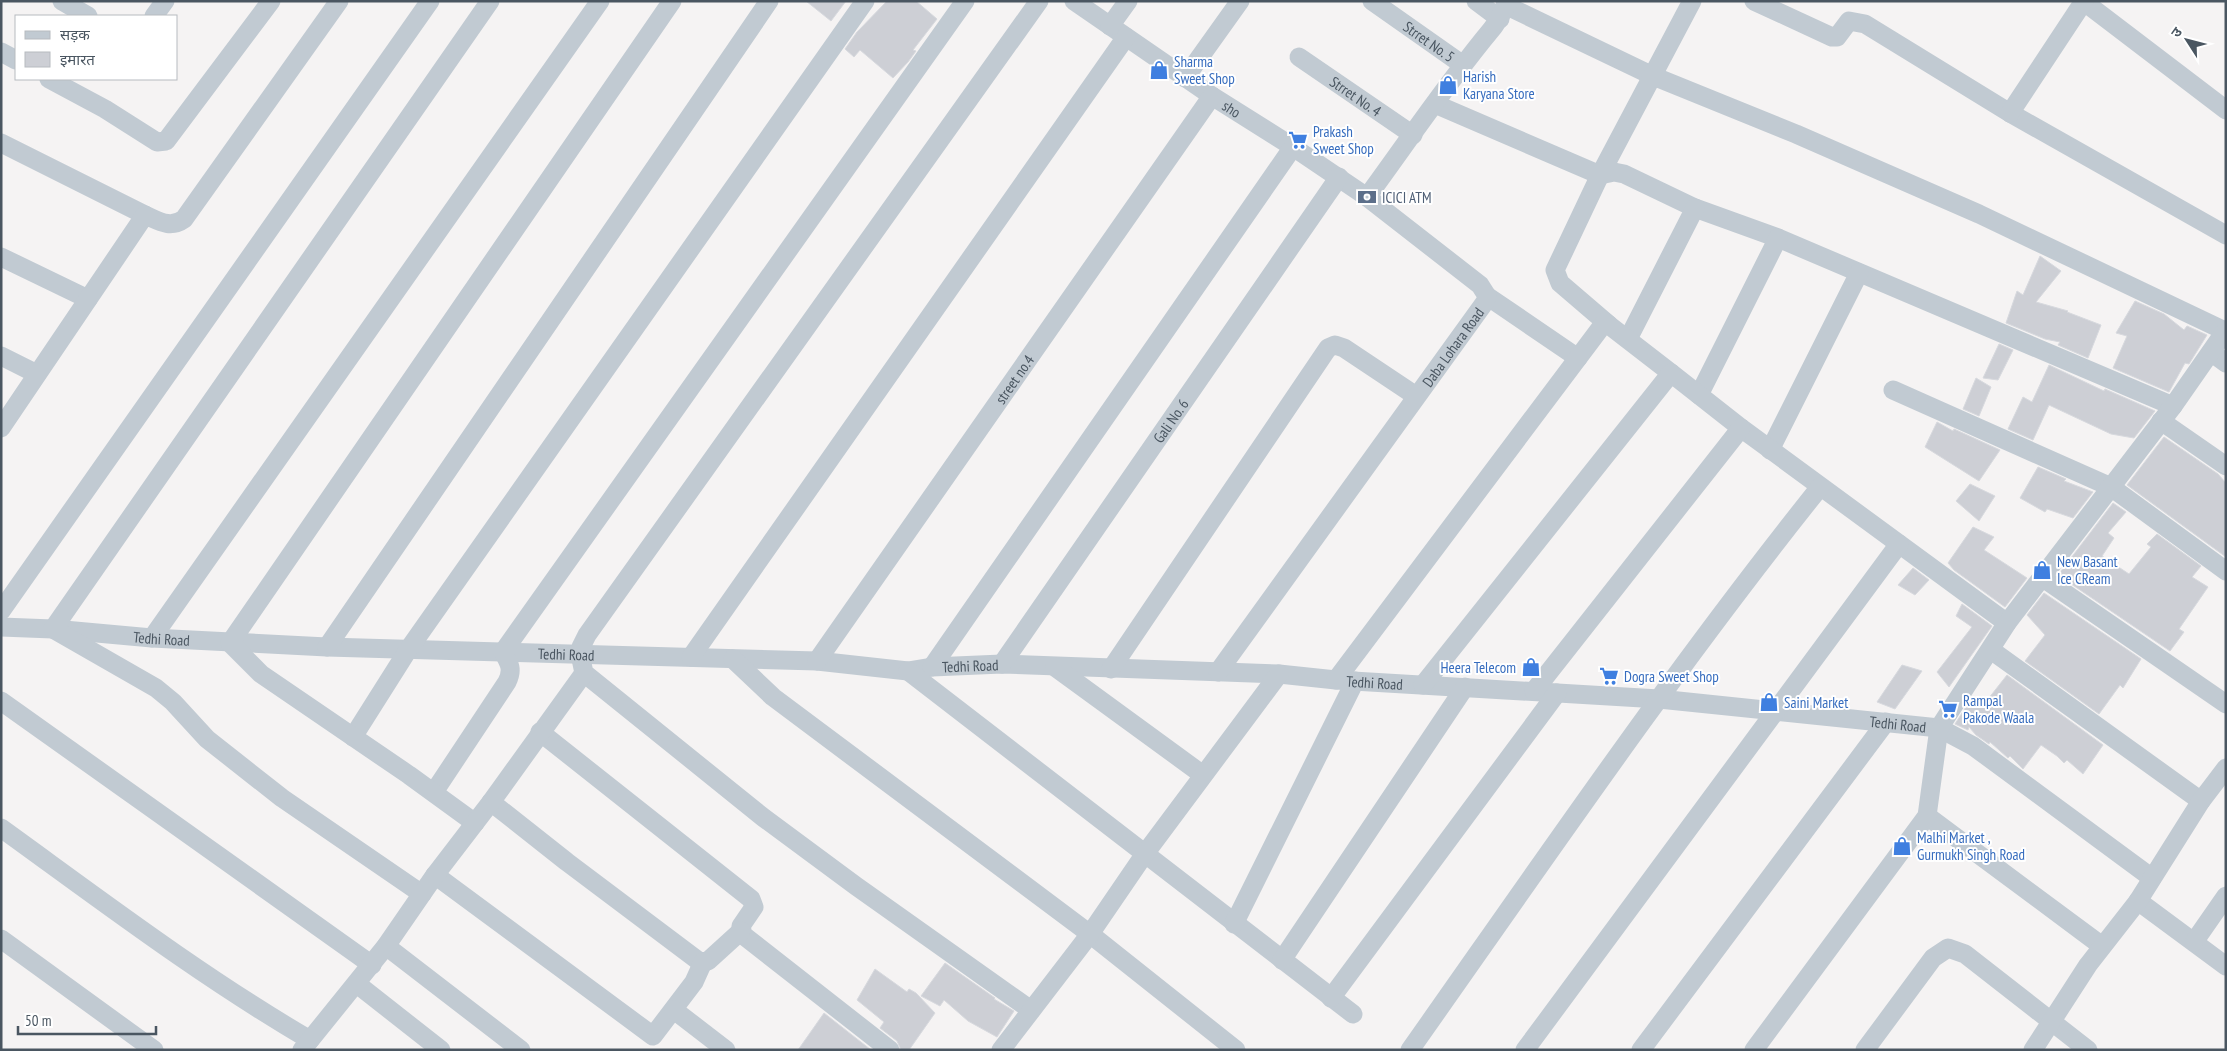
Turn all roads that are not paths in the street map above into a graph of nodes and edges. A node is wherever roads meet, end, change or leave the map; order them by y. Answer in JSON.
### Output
{"nodes":[{"id":1,"x":62,"y":1,"type":"edge"},
{"id":2,"x":165,"y":1,"type":"edge"},
{"id":3,"x":270,"y":1,"type":"edge"},
{"id":4,"x":338,"y":1,"type":"edge"},
{"id":5,"x":430,"y":1,"type":"edge"},
{"id":6,"x":490,"y":1,"type":"edge"},
{"id":7,"x":600,"y":1,"type":"edge"},
{"id":8,"x":672,"y":1,"type":"edge"},
{"id":9,"x":769,"y":1,"type":"edge"},
{"id":10,"x":865,"y":1,"type":"edge"},
{"id":11,"x":966,"y":1,"type":"edge"},
{"id":12,"x":1039,"y":1,"type":"edge"},
{"id":13,"x":1074,"y":1,"type":"edge"},
{"id":14,"x":1128,"y":1,"type":"edge"},
{"id":15,"x":1240,"y":1,"type":"edge"},
{"id":16,"x":1372,"y":1,"type":"edge"},
{"id":17,"x":1476,"y":1,"type":"edge"},
{"id":18,"x":1692,"y":1,"type":"edge"},
{"id":19,"x":1754,"y":1,"type":"edge"},
{"id":20,"x":2084,"y":1,"type":"edge"},
{"id":21,"x":1505,"y":9,"type":"edge"},
{"id":22,"x":86,"y":15,"type":"edge"},
{"id":23,"x":155,"y":15,"type":"edge"},
{"id":24,"x":1110,"y":26,"type":"junction"},
{"id":25,"x":1126,"y":37,"type":"junction"},
{"id":26,"x":1,"y":52,"type":"edge"},
{"id":27,"x":1299,"y":57,"type":"dead end"},
{"id":28,"x":15,"y":59,"type":"edge"},
{"id":29,"x":1462,"y":65,"type":"junction"},
{"id":30,"x":1653,"y":76,"type":"junction"},
{"id":31,"x":1185,"y":78,"type":"junction"},
{"id":32,"x":51,"y":80,"type":"edge"},
{"id":33,"x":1212,"y":96,"type":"junction"},
{"id":34,"x":1434,"y":104,"type":"junction"},
{"id":35,"x":2226,"y":110,"type":"edge"},
{"id":36,"x":2010,"y":114,"type":"junction"},
{"id":37,"x":1412,"y":135,"type":"junction"},
{"id":38,"x":1,"y":143,"type":"edge"},
{"id":39,"x":1293,"y":147,"type":"junction"},
{"id":40,"x":1600,"y":175,"type":"junction"},
{"id":41,"x":1339,"y":177,"type":"junction"},
{"id":42,"x":1367,"y":197,"type":"junction"},
{"id":43,"x":1695,"y":208,"type":"junction"},
{"id":44,"x":145,"y":215,"type":"junction"},
{"id":45,"x":2226,"y":235,"type":"edge"},
{"id":46,"x":1778,"y":238,"type":"junction"},
{"id":47,"x":1,"y":257,"type":"edge"},
{"id":48,"x":1859,"y":273,"type":"junction"},
{"id":49,"x":1487,"y":296,"type":"junction"},
{"id":50,"x":88,"y":299,"type":"junction"},
{"id":51,"x":1609,"y":325,"type":"junction"},
{"id":52,"x":2225,"y":331,"type":"edge"},
{"id":53,"x":1628,"y":339,"type":"junction"},
{"id":54,"x":1,"y":356,"type":"edge"},
{"id":55,"x":2218,"y":357,"type":"edge"},
{"id":56,"x":1578,"y":358,"type":"junction"},
{"id":57,"x":1671,"y":372,"type":"junction"},
{"id":58,"x":36,"y":374,"type":"junction"},
{"id":59,"x":1894,"y":390,"type":"dead end"},
{"id":60,"x":1699,"y":395,"type":"junction"},
{"id":61,"x":1416,"y":396,"type":"junction"},
{"id":62,"x":2173,"y":406,"type":"junction"},
{"id":63,"x":2161,"y":421,"type":"junction"},
{"id":64,"x":1,"y":428,"type":"edge"},
{"id":65,"x":1741,"y":428,"type":"junction"},
{"id":66,"x":1770,"y":450,"type":"junction"},
{"id":67,"x":2226,"y":466,"type":"edge"},
{"id":68,"x":1820,"y":487,"type":"junction"},
{"id":69,"x":2111,"y":487,"type":"junction"},
{"id":70,"x":1899,"y":544,"type":"junction"},
{"id":71,"x":2226,"y":571,"type":"edge"},
{"id":72,"x":2043,"y":578,"type":"junction"},
{"id":73,"x":1,"y":611,"type":"edge"},
{"id":74,"x":2007,"y":622,"type":"junction"},
{"id":75,"x":1,"y":627,"type":"edge"},
{"id":76,"x":53,"y":629,"type":"junction"},
{"id":77,"x":152,"y":638,"type":"junction"},
{"id":78,"x":230,"y":643,"type":"junction"},
{"id":79,"x":327,"y":647,"type":"junction"},
{"id":80,"x":408,"y":650,"type":"junction"},
{"id":81,"x":1991,"y":650,"type":"junction"},
{"id":82,"x":503,"y":652,"type":"junction"},
{"id":83,"x":580,"y":654,"type":"junction"},
{"id":84,"x":691,"y":657,"type":"junction"},
{"id":85,"x":733,"y":659,"type":"junction"},
{"id":86,"x":816,"y":661,"type":"junction"},
{"id":87,"x":1002,"y":664,"type":"junction"},
{"id":88,"x":932,"y":667,"type":"junction"},
{"id":89,"x":1055,"y":667,"type":"junction"},
{"id":90,"x":1111,"y":669,"type":"junction"},
{"id":91,"x":908,"y":671,"type":"junction"},
{"id":92,"x":1218,"y":672,"type":"junction"},
{"id":93,"x":584,"y":673,"type":"junction"},
{"id":94,"x":1279,"y":674,"type":"junction"},
{"id":95,"x":1345,"y":681,"type":"junction"},
{"id":96,"x":1424,"y":685,"type":"junction"},
{"id":97,"x":1465,"y":687,"type":"junction"},
{"id":98,"x":1534,"y":692,"type":"junction"},
{"id":99,"x":1557,"y":693,"type":"junction"},
{"id":100,"x":1659,"y":699,"type":"junction"},
{"id":101,"x":1,"y":701,"type":"edge"},
{"id":102,"x":2226,"y":704,"type":"edge"},
{"id":103,"x":1776,"y":711,"type":"junction"},
{"id":104,"x":1886,"y":722,"type":"junction"},
{"id":105,"x":1939,"y":728,"type":"junction"},
{"id":106,"x":540,"y":732,"type":"junction"},
{"id":107,"x":353,"y":737,"type":"junction"},
{"id":108,"x":2226,"y":768,"type":"edge"},
{"id":109,"x":1203,"y":775,"type":"junction"},
{"id":110,"x":434,"y":792,"type":"junction"},
{"id":111,"x":2201,"y":801,"type":"junction"},
{"id":112,"x":491,"y":802,"type":"junction"},
{"id":113,"x":1927,"y":816,"type":"junction"},
{"id":114,"x":475,"y":823,"type":"junction"},
{"id":115,"x":1,"y":828,"type":"edge"},
{"id":116,"x":1144,"y":855,"type":"junction"},
{"id":117,"x":435,"y":875,"type":"junction"},
{"id":118,"x":2152,"y":878,"type":"junction"},
{"id":119,"x":422,"y":894,"type":"junction"},
{"id":120,"x":2226,"y":896,"type":"edge"},
{"id":121,"x":2138,"y":901,"type":"junction"},
{"id":122,"x":1234,"y":924,"type":"junction"},
{"id":123,"x":741,"y":932,"type":"junction"},
{"id":124,"x":1090,"y":934,"type":"junction"},
{"id":125,"x":1,"y":938,"type":"edge"},
{"id":126,"x":2194,"y":942,"type":"junction"},
{"id":127,"x":386,"y":946,"type":"junction"},
{"id":128,"x":2102,"y":946,"type":"junction"},
{"id":129,"x":1282,"y":960,"type":"junction"},
{"id":130,"x":703,"y":962,"type":"junction"},
{"id":131,"x":372,"y":965,"type":"junction"},
{"id":132,"x":2226,"y":966,"type":"edge"},
{"id":133,"x":357,"y":984,"type":"junction"},
{"id":134,"x":1331,"y":998,"type":"junction"},
{"id":135,"x":674,"y":1010,"type":"junction"},
{"id":136,"x":1031,"y":1010,"type":"junction"},
{"id":137,"x":1353,"y":1014,"type":"dead end"},
{"id":138,"x":2051,"y":1021,"type":"junction"},
{"id":139,"x":306,"y":1045,"type":"edge"},
{"id":140,"x":154,"y":1050,"type":"edge"},
{"id":141,"x":441,"y":1050,"type":"edge"},
{"id":142,"x":521,"y":1050,"type":"edge"},
{"id":143,"x":726,"y":1050,"type":"edge"},
{"id":144,"x":890,"y":1050,"type":"edge"},
{"id":145,"x":1001,"y":1050,"type":"edge"},
{"id":146,"x":1236,"y":1050,"type":"edge"},
{"id":147,"x":1410,"y":1050,"type":"edge"},
{"id":148,"x":1525,"y":1050,"type":"edge"},
{"id":149,"x":1641,"y":1050,"type":"edge"},
{"id":150,"x":1754,"y":1050,"type":"edge"},
{"id":151,"x":1865,"y":1050,"type":"edge"},
{"id":152,"x":2033,"y":1050,"type":"edge"},
{"id":153,"x":2088,"y":1050,"type":"edge"}],
"edges":[{"from":1,"to":22,"type":"street"},
{"from":2,"to":23,"type":"street"},
{"from":3,"to":32,"type":"street"},
{"from":4,"to":44,"type":"street"},
{"from":5,"to":73,"type":"street"},
{"from":6,"to":76,"type":"street"},
{"from":7,"to":77,"type":"street"},
{"from":8,"to":78,"type":"street"},
{"from":9,"to":79,"type":"street"},
{"from":10,"to":80,"type":"street"},
{"from":11,"to":82,"type":"street"},
{"from":12,"to":83,"type":"street"},
{"from":13,"to":24,"type":"street","name":"sho"},
{"from":14,"to":24,"type":"street"},
{"from":15,"to":31,"type":"street"},
{"from":16,"to":29,"type":"street","name":"Strret No. 5"},
{"from":17,"to":21,"type":"street"},
{"from":18,"to":30,"type":"street"},
{"from":19,"to":36,"type":"street"},
{"from":20,"to":35,"type":"street"},
{"from":20,"to":36,"type":"street"},
{"from":21,"to":29,"type":"street"},
{"from":21,"to":30,"type":"street"},
{"from":24,"to":25,"type":"street","name":"sho"},
{"from":25,"to":31,"type":"street","name":"sho"},
{"from":25,"to":84,"type":"street"},
{"from":26,"to":28,"type":"street"},
{"from":27,"to":37,"type":"street","name":"Strret No. 4"},
{"from":29,"to":34,"type":"street"},
{"from":30,"to":40,"type":"street"},
{"from":30,"to":52,"type":"street"},
{"from":31,"to":33,"type":"street","name":"sho"},
{"from":33,"to":39,"type":"street","name":"sho"},
{"from":33,"to":86,"type":"street","name":"street no.4"},
{"from":34,"to":37,"type":"street"},
{"from":34,"to":40,"type":"street"},
{"from":36,"to":45,"type":"street"},
{"from":37,"to":42,"type":"street"},
{"from":38,"to":44,"type":"street"},
{"from":39,"to":41,"type":"street","name":"sho"},
{"from":39,"to":88,"type":"street"},
{"from":40,"to":43,"type":"street"},
{"from":40,"to":51,"type":"street"},
{"from":41,"to":42,"type":"street","name":"sho"},
{"from":41,"to":87,"type":"street","name":"Gali No. 6"},
{"from":42,"to":49,"type":"street","name":"Daba Lohara Road"},
{"from":43,"to":46,"type":"street"},
{"from":43,"to":53,"type":"street"},
{"from":44,"to":50,"type":"street"},
{"from":46,"to":48,"type":"street"},
{"from":46,"to":60,"type":"street"},
{"from":47,"to":50,"type":"street"},
{"from":48,"to":62,"type":"street"},
{"from":48,"to":66,"type":"street"},
{"from":49,"to":56,"type":"street"},
{"from":49,"to":61,"type":"street","name":"Daba Lohara Road"},
{"from":50,"to":58,"type":"street"},
{"from":51,"to":53,"type":"street"},
{"from":51,"to":56,"type":"street"},
{"from":52,"to":55,"type":"street"},
{"from":53,"to":57,"type":"street"},
{"from":54,"to":58,"type":"street"},
{"from":55,"to":62,"type":"street"},
{"from":56,"to":95,"type":"street"},
{"from":57,"to":60,"type":"street"},
{"from":57,"to":96,"type":"street"},
{"from":58,"to":64,"type":"street"},
{"from":59,"to":69,"type":"street"},
{"from":60,"to":65,"type":"street"},
{"from":61,"to":90,"type":"street"},
{"from":61,"to":92,"type":"street","name":"Daba Lohara Road"},
{"from":62,"to":63,"type":"street"},
{"from":63,"to":67,"type":"street"},
{"from":63,"to":69,"type":"street"},
{"from":65,"to":66,"type":"street"},
{"from":65,"to":98,"type":"street"},
{"from":66,"to":68,"type":"street"},
{"from":68,"to":70,"type":"street"},
{"from":68,"to":100,"type":"street"},
{"from":69,"to":71,"type":"street"},
{"from":69,"to":72,"type":"street"},
{"from":70,"to":74,"type":"street"},
{"from":70,"to":103,"type":"street"},
{"from":72,"to":74,"type":"street"},
{"from":72,"to":102,"type":"street"},
{"from":74,"to":81,"type":"street"},
{"from":75,"to":76,"type":"street","name":"Tedhi Road"},
{"from":76,"to":77,"type":"street","name":"Tedhi Road"},
{"from":76,"to":119,"type":"street"},
{"from":77,"to":78,"type":"street","name":"Tedhi Road"},
{"from":78,"to":79,"type":"street","name":"Tedhi Road"},
{"from":78,"to":107,"type":"street"},
{"from":79,"to":80,"type":"street","name":"Tedhi Road"},
{"from":80,"to":82,"type":"street","name":"Tedhi Road"},
{"from":80,"to":107,"type":"street"},
{"from":81,"to":105,"type":"street"},
{"from":81,"to":111,"type":"street"},
{"from":82,"to":83,"type":"street","name":"Tedhi Road"},
{"from":82,"to":110,"type":"street"},
{"from":83,"to":84,"type":"street","name":"Tedhi Road"},
{"from":83,"to":93,"type":"street"},
{"from":84,"to":85,"type":"street","name":"Tedhi Road"},
{"from":85,"to":86,"type":"street","name":"Tedhi Road"},
{"from":85,"to":124,"type":"street"},
{"from":86,"to":91,"type":"street","name":"Tedhi Road"},
{"from":87,"to":88,"type":"street","name":"Tedhi Road"},
{"from":87,"to":89,"type":"street","name":"Tedhi Road"},
{"from":88,"to":91,"type":"street","name":"Tedhi Road"},
{"from":89,"to":90,"type":"street","name":"Tedhi Road"},
{"from":89,"to":109,"type":"street"},
{"from":90,"to":92,"type":"street","name":"Tedhi Road"},
{"from":91,"to":116,"type":"street"},
{"from":92,"to":94,"type":"street","name":"Tedhi Road"},
{"from":93,"to":106,"type":"street"},
{"from":93,"to":136,"type":"street"},
{"from":94,"to":95,"type":"street","name":"Tedhi Road"},
{"from":94,"to":109,"type":"street"},
{"from":95,"to":96,"type":"street","name":"Tedhi Road"},
{"from":95,"to":122,"type":"street"},
{"from":96,"to":97,"type":"street","name":"Tedhi Road"},
{"from":97,"to":98,"type":"street","name":"Tedhi Road"},
{"from":97,"to":129,"type":"street"},
{"from":98,"to":99,"type":"street","name":"Tedhi Road"},
{"from":99,"to":100,"type":"street","name":"Tedhi Road"},
{"from":99,"to":134,"type":"street"},
{"from":100,"to":103,"type":"street","name":"Tedhi Road"},
{"from":100,"to":147,"type":"street"},
{"from":101,"to":131,"type":"street"},
{"from":103,"to":104,"type":"street","name":"Tedhi Road"},
{"from":103,"to":148,"type":"street"},
{"from":104,"to":105,"type":"street","name":"Tedhi Road"},
{"from":104,"to":149,"type":"street"},
{"from":105,"to":113,"type":"street"},
{"from":105,"to":118,"type":"street"},
{"from":106,"to":112,"type":"street"},
{"from":106,"to":123,"type":"street"},
{"from":107,"to":110,"type":"street"},
{"from":108,"to":111,"type":"street"},
{"from":109,"to":116,"type":"street"},
{"from":110,"to":114,"type":"street"},
{"from":111,"to":118,"type":"street"},
{"from":112,"to":114,"type":"street"},
{"from":112,"to":130,"type":"street"},
{"from":113,"to":128,"type":"street"},
{"from":113,"to":150,"type":"street"},
{"from":114,"to":117,"type":"street"},
{"from":115,"to":139,"type":"street"},
{"from":116,"to":122,"type":"street"},
{"from":116,"to":124,"type":"street"},
{"from":117,"to":119,"type":"street"},
{"from":117,"to":135,"type":"street"},
{"from":118,"to":121,"type":"street"},
{"from":119,"to":127,"type":"street"},
{"from":120,"to":126,"type":"street"},
{"from":121,"to":126,"type":"street"},
{"from":121,"to":128,"type":"street"},
{"from":122,"to":129,"type":"street"},
{"from":123,"to":130,"type":"street"},
{"from":123,"to":144,"type":"street"},
{"from":124,"to":136,"type":"street"},
{"from":124,"to":146,"type":"street"},
{"from":125,"to":140,"type":"street"},
{"from":126,"to":132,"type":"street"},
{"from":127,"to":131,"type":"street"},
{"from":127,"to":142,"type":"street"},
{"from":128,"to":138,"type":"street"},
{"from":129,"to":134,"type":"street"},
{"from":130,"to":135,"type":"street"},
{"from":131,"to":133,"type":"street"},
{"from":133,"to":139,"type":"street"},
{"from":133,"to":141,"type":"street"},
{"from":134,"to":137,"type":"street"},
{"from":135,"to":143,"type":"street"},
{"from":136,"to":145,"type":"street"},
{"from":138,"to":151,"type":"street"},
{"from":138,"to":152,"type":"street"},
{"from":138,"to":153,"type":"street"}]}
